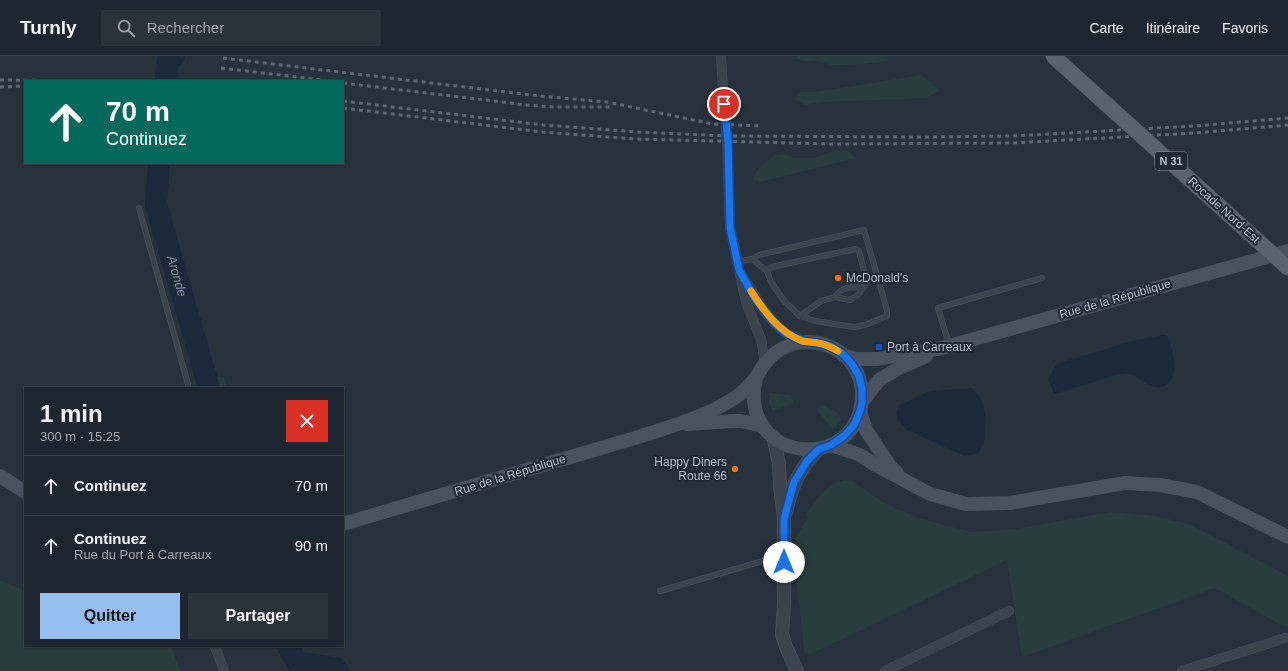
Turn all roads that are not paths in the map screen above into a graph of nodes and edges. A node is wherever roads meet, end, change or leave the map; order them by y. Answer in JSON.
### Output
{"nodes":[{"id":1,"x":721,"y":56,"type":"edge"},
{"id":2,"x":1053,"y":56,"type":"edge"},
{"id":3,"x":138,"y":208,"type":"dead end"},
{"id":4,"x":1288,"y":251,"type":"edge"},
{"id":5,"x":752,"y":259,"type":"junction"},
{"id":6,"x":738,"y":266,"type":"junction"},
{"id":7,"x":1288,"y":268,"type":"edge"},
{"id":8,"x":767,"y":271,"type":"junction"},
{"id":9,"x":1042,"y":278,"type":"dead end"},
{"id":10,"x":862,"y":287,"type":"junction"},
{"id":11,"x":835,"y":297,"type":"junction"},
{"id":12,"x":800,"y":316,"type":"junction"},
{"id":13,"x":803,"y":341,"type":"junction"},
{"id":14,"x":946,"y":347,"type":"junction"},
{"id":15,"x":843,"y":354,"type":"junction"},
{"id":16,"x":765,"y":362,"type":"junction"},
{"id":17,"x":756,"y":377,"type":"junction"},
{"id":18,"x":190,"y":387,"type":"edge"},
{"id":19,"x":861,"y":406,"type":"junction"},
{"id":20,"x":676,"y":424,"type":"junction"},
{"id":21,"x":763,"y":426,"type":"junction"},
{"id":22,"x":773,"y":436,"type":"junction"},
{"id":23,"x":831,"y":445,"type":"junction"},
{"id":24,"x":819,"y":449,"type":"junction"},
{"id":25,"x":0,"y":476,"type":"edge"},
{"id":26,"x":902,"y":478,"type":"junction"},
{"id":27,"x":24,"y":491,"type":"edge"},
{"id":28,"x":784,"y":519,"type":"junction"},
{"id":29,"x":344,"y":524,"type":"edge"},
{"id":30,"x":1288,"y":537,"type":"edge"},
{"id":31,"x":784,"y":554,"type":"junction"},
{"id":32,"x":660,"y":591,"type":"dead end"},
{"id":33,"x":1009,"y":611,"type":"dead end"},
{"id":34,"x":1284,"y":638,"type":"dead end"},
{"id":35,"x":215,"y":647,"type":"edge"},
{"id":36,"x":224,"y":671,"type":"edge"},
{"id":37,"x":797,"y":671,"type":"edge"},
{"id":38,"x":885,"y":671,"type":"edge"},
{"id":39,"x":1182,"y":671,"type":"edge"}],
"edges":[{"from":1,"to":6,"type":"street"},
{"from":2,"to":7,"type":"main road","name":"Rocade Nord-Est","number":"N 31","bridge":true},
{"from":3,"to":18,"type":"lane"},
{"from":4,"to":14,"type":"main road","name":"Rue de la République"},
{"from":5,"to":6,"type":"lane"},
{"from":5,"to":8,"type":"lane"},
{"from":5,"to":12,"type":"lane"},
{"from":6,"to":13,"type":"street"},
{"from":6,"to":16,"type":"street"},
{"from":8,"to":10,"type":"lane"},
{"from":8,"to":12,"type":"lane"},
{"from":9,"to":14,"type":"lane"},
{"from":10,"to":11,"type":"lane"},
{"from":10,"to":11,"type":"lane"},
{"from":11,"to":12,"type":"lane"},
{"from":13,"to":15,"type":"main road"},
{"from":13,"to":16,"type":"main road"},
{"from":14,"to":15,"type":"main road","name":"Rue de la République"},
{"from":14,"to":19,"type":"main road","name":"Rue de la République"},
{"from":15,"to":19,"type":"main road"},
{"from":16,"to":17,"type":"main road"},
{"from":17,"to":20,"type":"main road","name":"Rue de la République"},
{"from":17,"to":21,"type":"main road"},
{"from":19,"to":23,"type":"main road"},
{"from":19,"to":26,"type":"main road"},
{"from":20,"to":21,"type":"main road","name":"Rue de la République"},
{"from":20,"to":29,"type":"main road","name":"Rue de la République"},
{"from":21,"to":22,"type":"main road"},
{"from":22,"to":24,"type":"main road"},
{"from":22,"to":28,"type":"street"},
{"from":23,"to":24,"type":"main road"},
{"from":23,"to":26,"type":"main road"},
{"from":24,"to":28,"type":"street"},
{"from":25,"to":27,"type":"main road"},
{"from":26,"to":30,"type":"main road"},
{"from":28,"to":31,"type":"street"},
{"from":31,"to":32,"type":"lane"},
{"from":31,"to":37,"type":"street"},
{"from":33,"to":38,"type":"street"},
{"from":34,"to":39,"type":"street"},
{"from":35,"to":36,"type":"street"}]}
